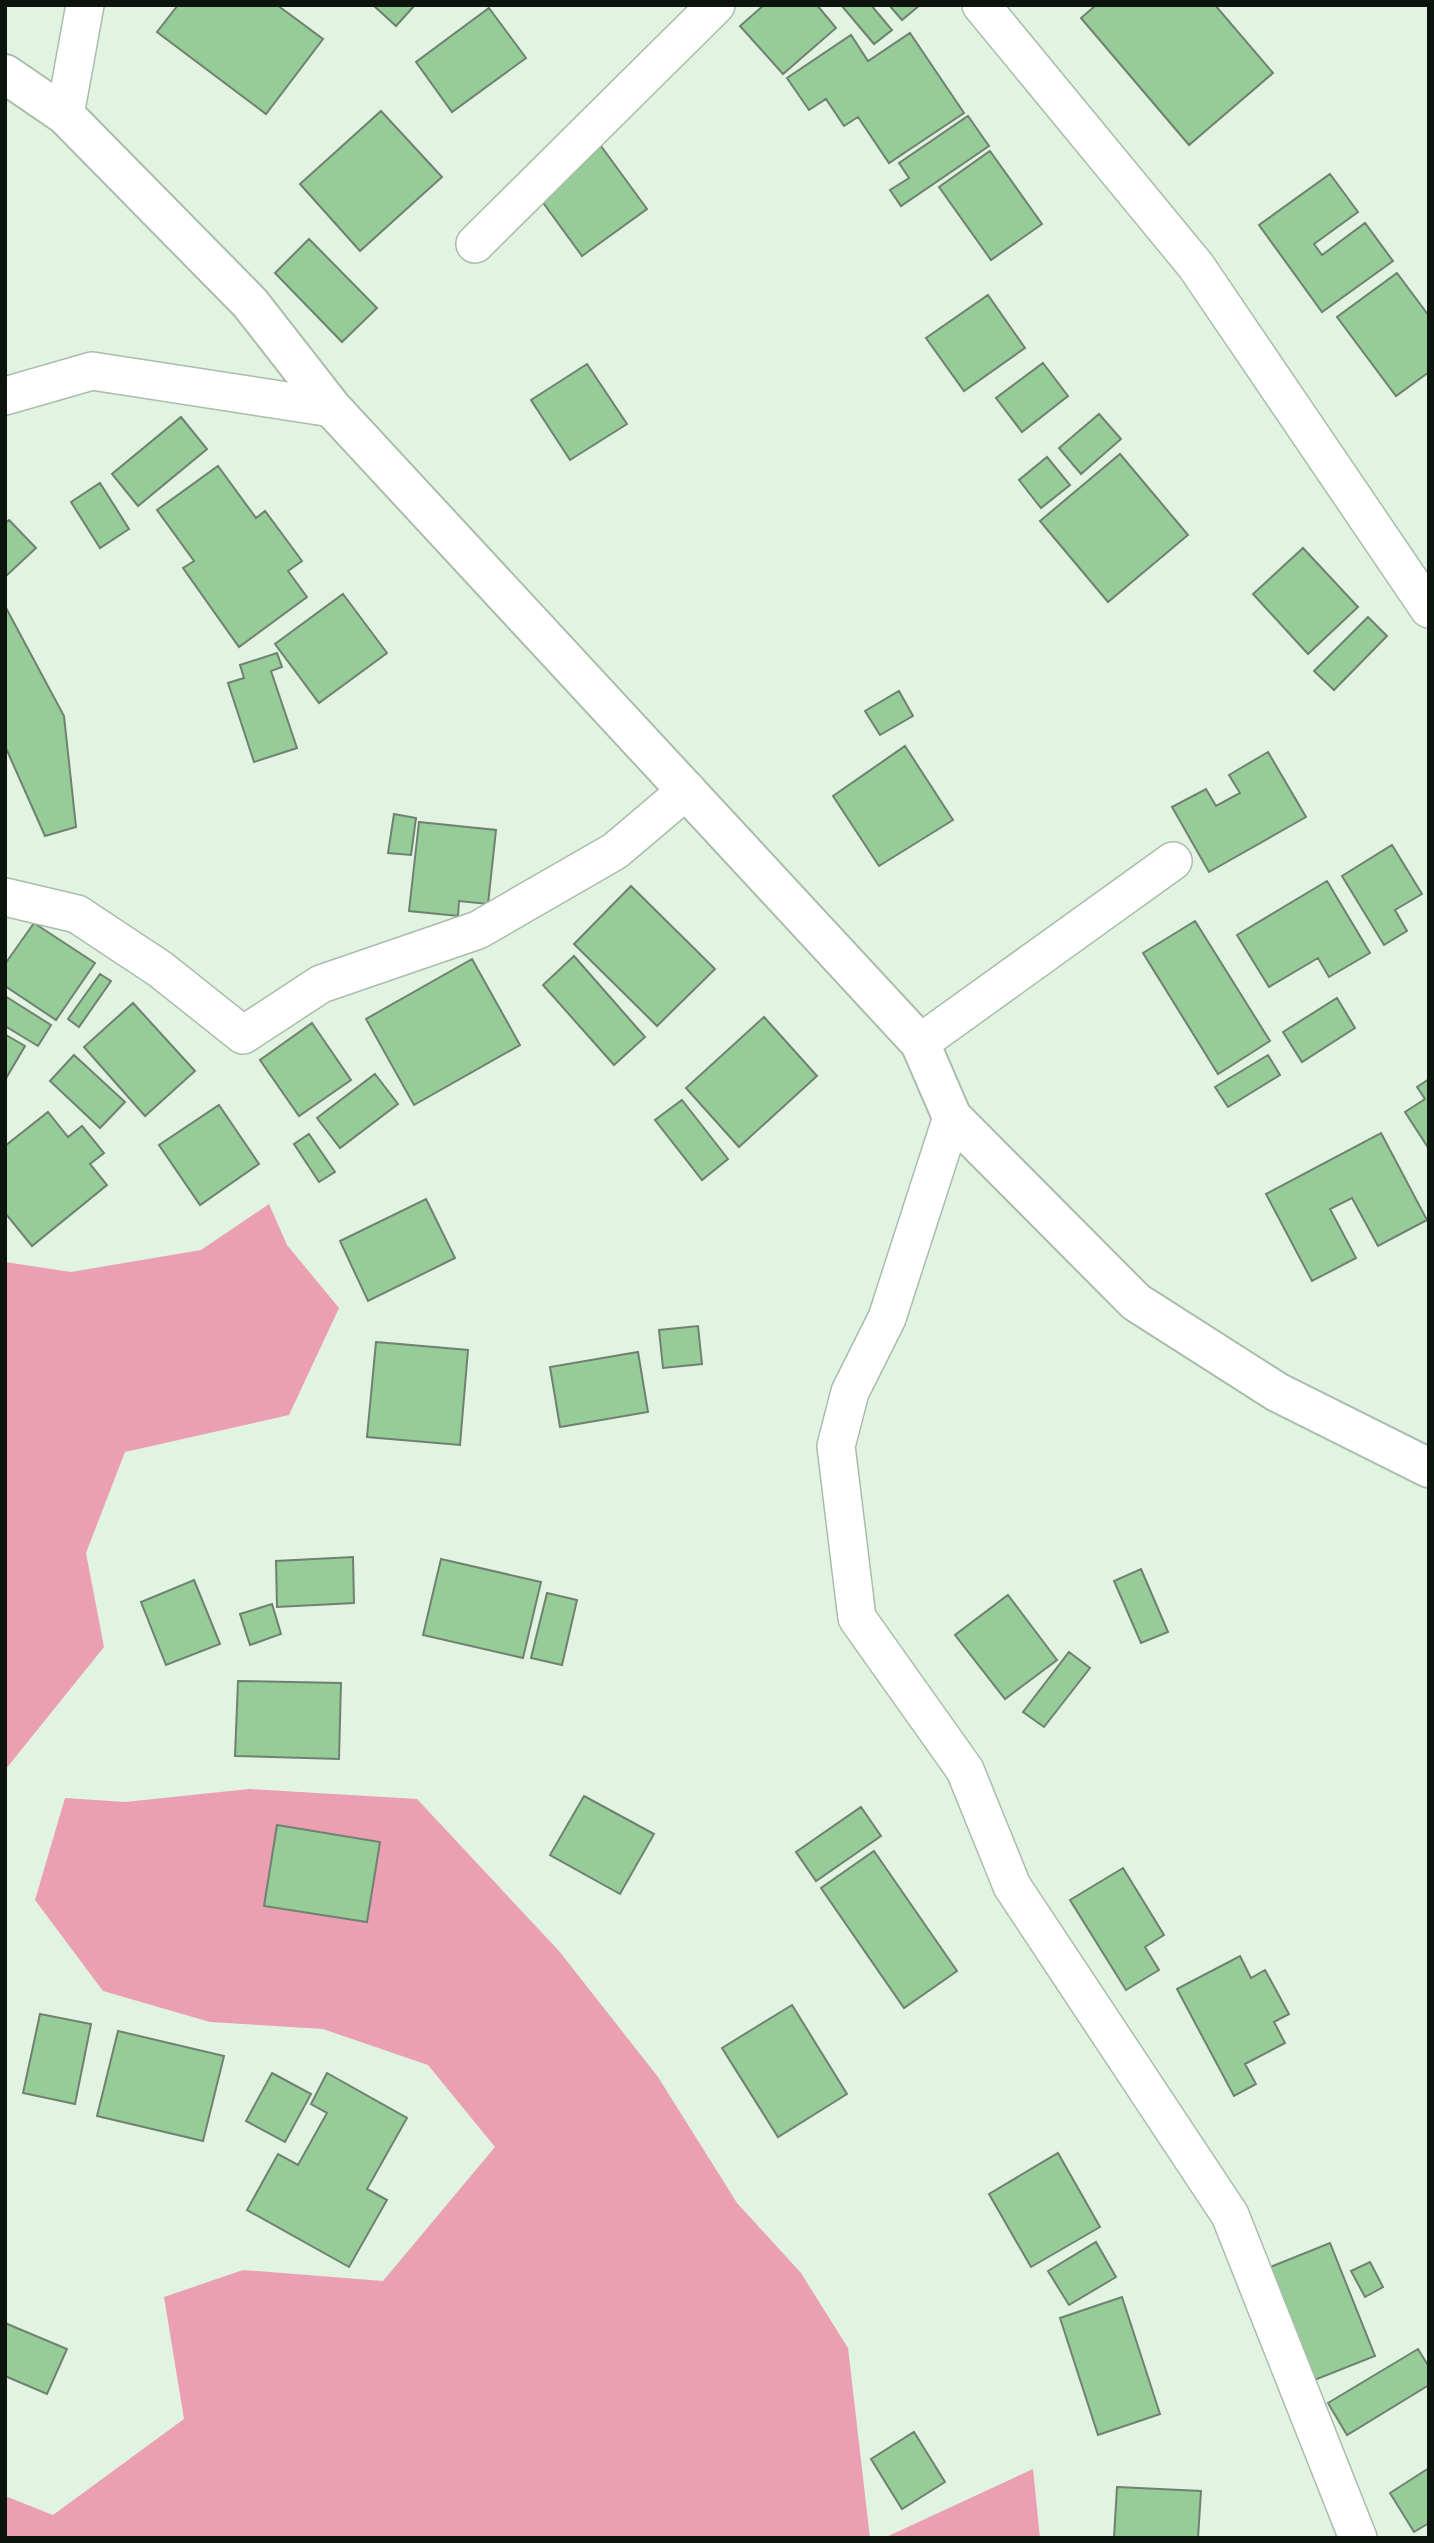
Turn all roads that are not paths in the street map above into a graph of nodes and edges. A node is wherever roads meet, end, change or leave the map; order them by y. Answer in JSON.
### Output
{"nodes":[{"id":1,"x":85,"y":5,"type":"edge"},
{"id":2,"x":716,"y":5,"type":"edge"},
{"id":3,"x":981,"y":5,"type":"edge"},
{"id":4,"x":5,"y":74,"type":"edge"},
{"id":5,"x":65,"y":115,"type":"junction"},
{"id":6,"x":475,"y":244,"type":"dead end"},
{"id":7,"x":5,"y":396,"type":"edge"},
{"id":8,"x":332,"y":408,"type":"junction"},
{"id":9,"x":1429,"y":609,"type":"edge"},
{"id":10,"x":687,"y":790,"type":"junction"},
{"id":11,"x":1173,"y":861,"type":"dead end"},
{"id":12,"x":5,"y":897,"type":"edge"},
{"id":13,"x":920,"y":1043,"type":"junction"},
{"id":14,"x":952,"y":1117,"type":"junction"},
{"id":15,"x":1429,"y":1468,"type":"edge"},
{"id":16,"x":1358,"y":2538,"type":"edge"}],
"edges":[{"from":1,"to":5,"type":"street"},
{"from":2,"to":6,"type":"street"},
{"from":3,"to":9,"type":"street"},
{"from":4,"to":5,"type":"street"},
{"from":5,"to":8,"type":"street"},
{"from":7,"to":8,"type":"street"},
{"from":8,"to":10,"type":"street"},
{"from":10,"to":12,"type":"street"},
{"from":10,"to":13,"type":"street"},
{"from":11,"to":13,"type":"street"},
{"from":13,"to":14,"type":"street"},
{"from":14,"to":15,"type":"street"},
{"from":14,"to":16,"type":"street"}]}
